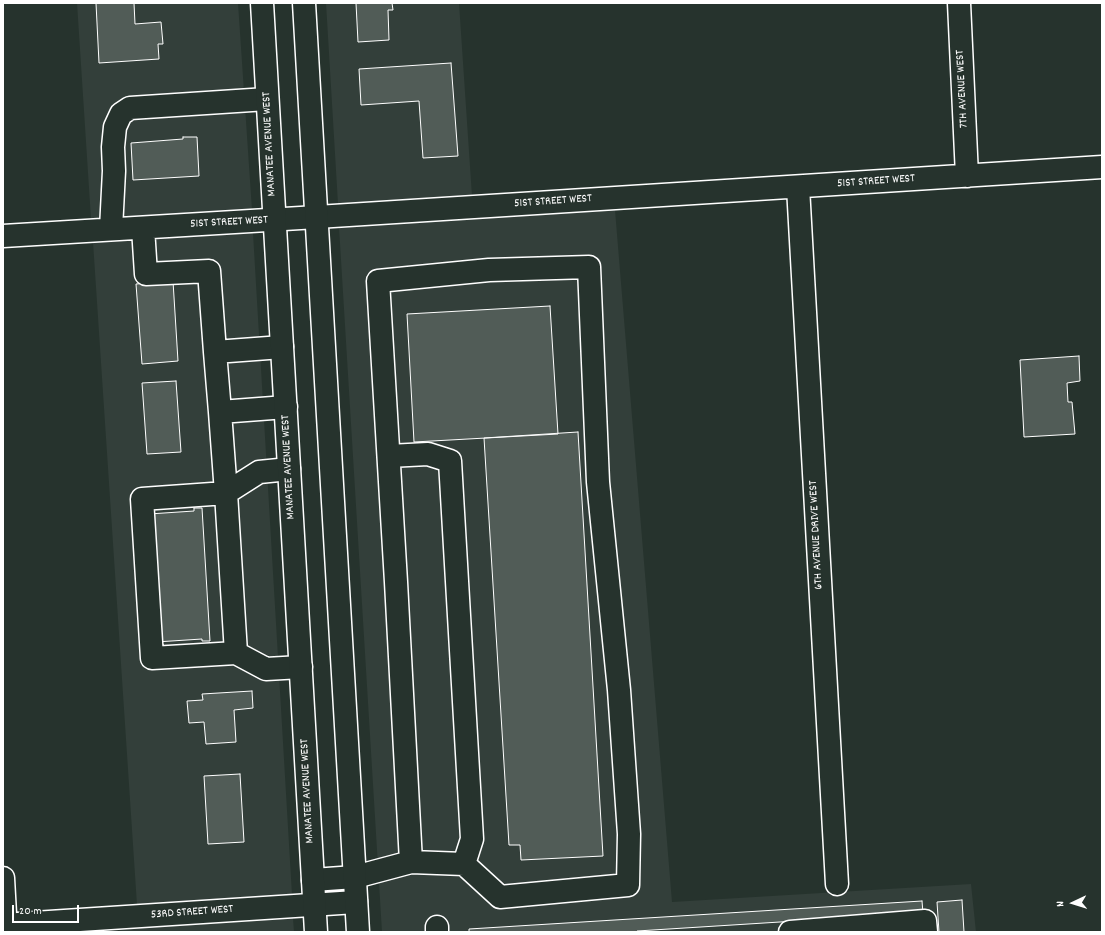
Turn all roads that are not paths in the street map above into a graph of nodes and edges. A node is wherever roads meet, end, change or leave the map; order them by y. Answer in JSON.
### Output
{"nodes":[{"id":1,"x":262,"y":3,"type":"edge"},
{"id":2,"x":304,"y":3,"type":"edge"},
{"id":3,"x":959,"y":3,"type":"edge"},
{"id":4,"x":267,"y":99,"type":"junction"},
{"id":5,"x":1102,"y":167,"type":"edge"},
{"id":6,"x":967,"y":176,"type":"junction"},
{"id":7,"x":798,"y":187,"type":"junction"},
{"id":8,"x":317,"y":217,"type":"junction"},
{"id":9,"x":275,"y":220,"type":"junction"},
{"id":10,"x":143,"y":228,"type":"junction"},
{"id":11,"x":111,"y":229,"type":"junction"},
{"id":12,"x":3,"y":236,"type":"edge"},
{"id":13,"x":282,"y":347,"type":"junction"},
{"id":14,"x":216,"y":352,"type":"junction"},
{"id":15,"x":286,"y":407,"type":"junction"},
{"id":16,"x":220,"y":412,"type":"junction"},
{"id":17,"x":389,"y":456,"type":"junction"},
{"id":18,"x":289,"y":469,"type":"junction"},
{"id":19,"x":226,"y":493,"type":"junction"},
{"id":20,"x":236,"y":654,"type":"junction"},
{"id":21,"x":301,"y":667,"type":"junction"},
{"id":22,"x":411,"y":862,"type":"junction"},
{"id":23,"x":464,"y":864,"type":"junction"},
{"id":24,"x":355,"y":877,"type":"junction"},
{"id":25,"x":3,"y":878,"type":"edge"},
{"id":26,"x":313,"y":880,"type":"junction"},
{"id":27,"x":837,"y":884,"type":"dead end"},
{"id":28,"x":356,"y":902,"type":"junction"},
{"id":29,"x":314,"y":905,"type":"junction"},
{"id":30,"x":5,"y":927,"type":"edge"},
{"id":31,"x":316,"y":932,"type":"edge"},
{"id":32,"x":358,"y":932,"type":"edge"},
{"id":33,"x":790,"y":932,"type":"edge"},
{"id":34,"x":926,"y":932,"type":"edge"}],
"edges":[{"from":1,"to":4,"type":"street","name":"MANATEE AVENUE WEST"},
{"from":2,"to":8,"type":"street"},
{"from":3,"to":6,"type":"street","name":"7TH AVENUE WEST"},
{"from":4,"to":9,"type":"street","name":"MANATEE AVENUE WEST"},
{"from":4,"to":11,"type":"street"},
{"from":5,"to":6,"type":"street","name":"51ST STREET WEST"},
{"from":6,"to":7,"type":"street","name":"51ST STREET WEST"},
{"from":7,"to":8,"type":"street","name":"51ST STREET WEST"},
{"from":7,"to":27,"type":"street","name":"6TH AVENUE DRIVE WEST"},
{"from":8,"to":9,"type":"street","name":"51ST STREET WEST"},
{"from":8,"to":24,"type":"street"},
{"from":9,"to":10,"type":"street","name":"51ST STREET WEST"},
{"from":9,"to":13,"type":"street","name":"MANATEE AVENUE WEST"},
{"from":10,"to":11,"type":"street","name":"51ST STREET WEST"},
{"from":10,"to":14,"type":"street"},
{"from":11,"to":12,"type":"street","name":"51ST STREET WEST"},
{"from":13,"to":14,"type":"street"},
{"from":13,"to":15,"type":"street","name":"MANATEE AVENUE WEST"},
{"from":14,"to":16,"type":"street"},
{"from":15,"to":16,"type":"street"},
{"from":15,"to":18,"type":"street","name":"MANATEE AVENUE WEST"},
{"from":16,"to":19,"type":"street"},
{"from":17,"to":22,"type":"street"},
{"from":17,"to":23,"type":"street"},
{"from":17,"to":23,"type":"street"},
{"from":18,"to":19,"type":"street"},
{"from":18,"to":21,"type":"street","name":"MANATEE AVENUE WEST"},
{"from":19,"to":20,"type":"street"},
{"from":19,"to":20,"type":"street"},
{"from":20,"to":21,"type":"street"},
{"from":21,"to":26,"type":"street","name":"MANATEE AVENUE WEST"},
{"from":22,"to":23,"type":"street"},
{"from":22,"to":24,"type":"street"},
{"from":24,"to":26,"type":"street"},
{"from":24,"to":28,"type":"street"},
{"from":25,"to":30,"type":"street"},
{"from":26,"to":29,"type":"street","name":"MANATEE AVENUE WEST"},
{"from":28,"to":29,"type":"street","name":"53RD STREET WEST"},
{"from":28,"to":32,"type":"street"},
{"from":29,"to":30,"type":"street","name":"53RD STREET WEST"},
{"from":29,"to":31,"type":"street","name":"MANATEE AVENUE WEST"},
{"from":33,"to":34,"type":"street"}]}
